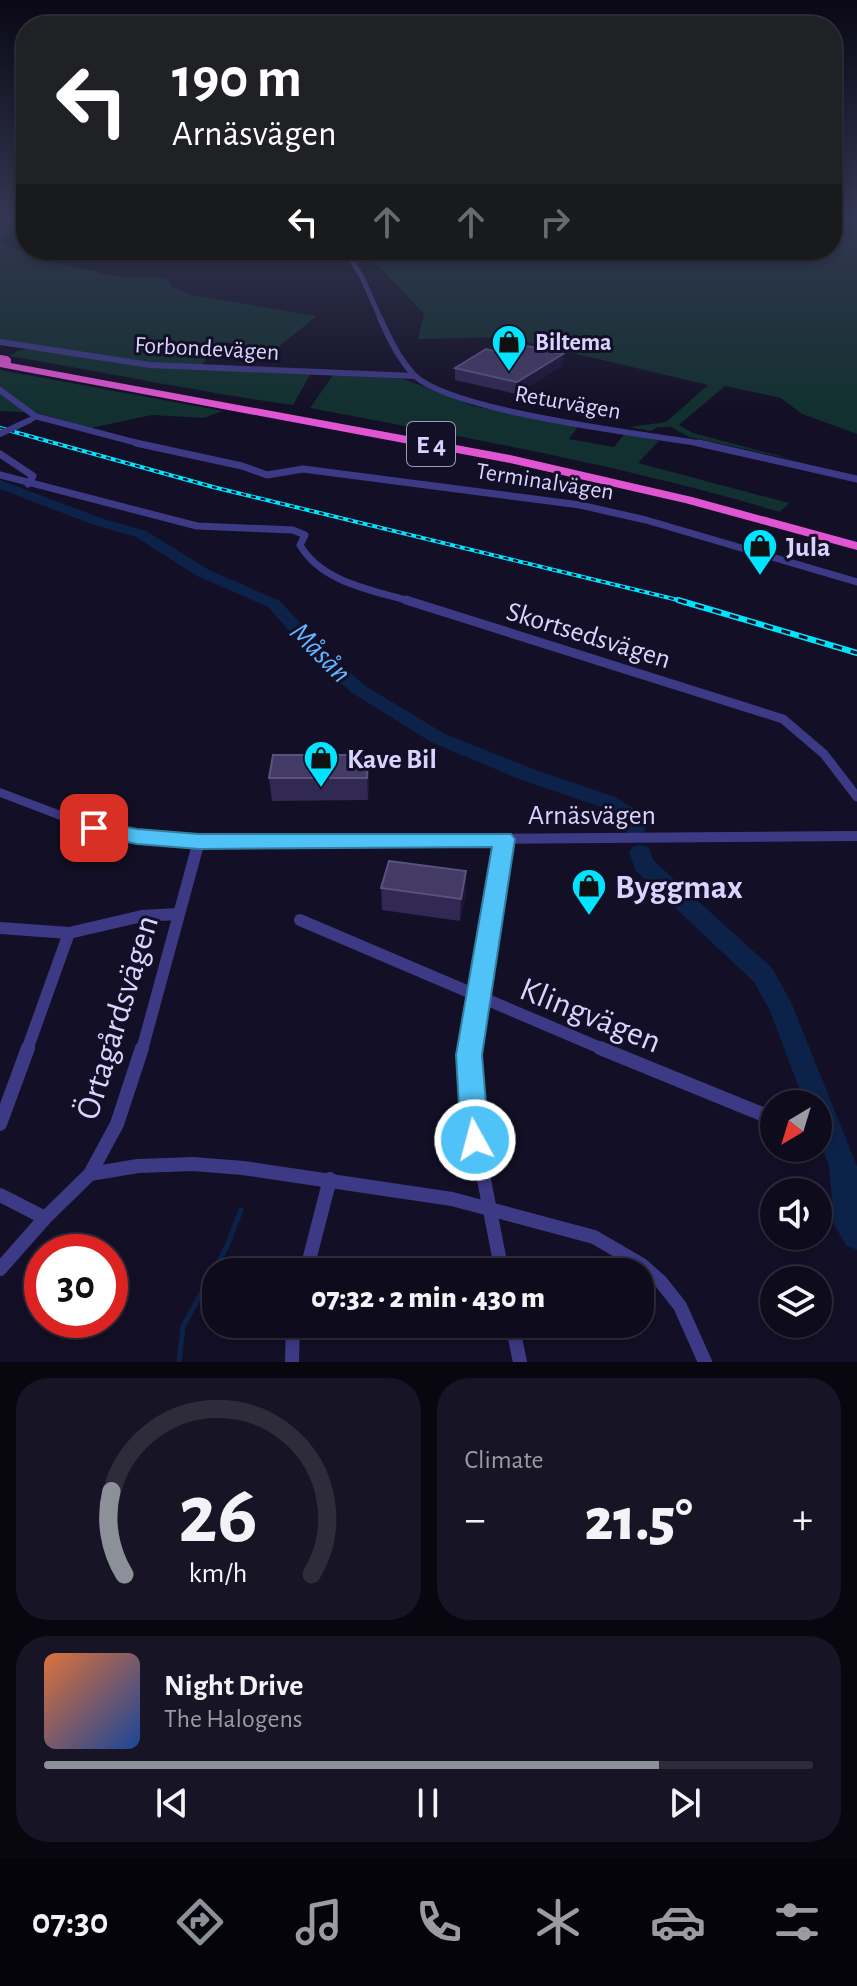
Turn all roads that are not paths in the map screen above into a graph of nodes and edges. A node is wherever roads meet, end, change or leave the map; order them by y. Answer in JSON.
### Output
{"nodes":[{"id":1,"x":364,"y":283,"type":"edge"},
{"id":2,"x":0,"y":342,"type":"edge"},
{"id":3,"x":22,"y":346,"type":"junction"},
{"id":4,"x":2,"y":361,"type":"edge"},
{"id":5,"x":415,"y":376,"type":"junction"},
{"id":6,"x":0,"y":390,"type":"edge"},
{"id":7,"x":33,"y":418,"type":"junction"},
{"id":8,"x":0,"y":434,"type":"edge"},
{"id":9,"x":0,"y":454,"type":"edge"},
{"id":10,"x":0,"y":475,"type":"edge"},
{"id":11,"x":857,"y":479,"type":"edge"},
{"id":12,"x":28,"y":484,"type":"junction"},
{"id":13,"x":857,"y":539,"type":"edge"},
{"id":14,"x":857,"y":546,"type":"edge"},
{"id":15,"x":857,"y":582,"type":"edge"},
{"id":16,"x":0,"y":792,"type":"edge"},
{"id":17,"x":857,"y":797,"type":"edge"},
{"id":18,"x":857,"y":836,"type":"edge"},
{"id":19,"x":504,"y":839,"type":"junction"},
{"id":20,"x":199,"y":841,"type":"junction"},
{"id":21,"x":178,"y":914,"type":"junction"},
{"id":22,"x":300,"y":920,"type":"dead end"},
{"id":23,"x":0,"y":928,"type":"edge"},
{"id":24,"x":69,"y":933,"type":"junction"},
{"id":25,"x":479,"y":998,"type":"junction"},
{"id":26,"x":760,"y":1113,"type":"edge"},
{"id":27,"x":0,"y":1124,"type":"edge"},
{"id":28,"x":90,"y":1174,"type":"junction"},
{"id":29,"x":330,"y":1179,"type":"junction"},
{"id":30,"x":0,"y":1195,"type":"edge"},
{"id":31,"x":490,"y":1211,"type":"junction"},
{"id":32,"x":45,"y":1218,"type":"junction"},
{"id":33,"x":310,"y":1258,"type":"edge"},
{"id":34,"x":499,"y":1258,"type":"edge"},
{"id":35,"x":0,"y":1269,"type":"edge"},
{"id":36,"x":293,"y":1338,"type":"edge"},
{"id":37,"x":515,"y":1338,"type":"edge"},
{"id":38,"x":292,"y":1362,"type":"edge"},
{"id":39,"x":520,"y":1362,"type":"edge"},
{"id":40,"x":705,"y":1362,"type":"edge"}],
"edges":[{"from":1,"to":5,"type":"street","name":"Returvägen"},
{"from":2,"to":3,"type":"street","name":"Forbondevägen"},
{"from":3,"to":4,"type":"street"},
{"from":3,"to":5,"type":"street","name":"Forbondevägen"},
{"from":4,"to":13,"type":"highway","number":"E 4"},
{"from":4,"to":14,"type":"highway","number":"E 4"},
{"from":5,"to":11,"type":"street","name":"Returvägen"},
{"from":6,"to":7,"type":"street","name":"Terminalvägen"},
{"from":7,"to":8,"type":"street","bridge":true},
{"from":7,"to":15,"type":"street","name":"Terminalvägen"},
{"from":9,"to":12,"type":"street"},
{"from":10,"to":12,"type":"street"},
{"from":12,"to":17,"type":"street","name":"Skortsedsvägen"},
{"from":16,"to":20,"type":"street","name":"Arnäsvägen"},
{"from":18,"to":19,"type":"street","name":"Arnäsvägen"},
{"from":19,"to":20,"type":"street","name":"Arnäsvägen"},
{"from":19,"to":25,"type":"street"},
{"from":20,"to":21,"type":"street","name":"Örtagårdsvägen"},
{"from":21,"to":24,"type":"street"},
{"from":21,"to":28,"type":"street","name":"Örtagårdsvägen"},
{"from":22,"to":25,"type":"street","name":"Klingvägen"},
{"from":23,"to":24,"type":"street"},
{"from":24,"to":27,"type":"street"},
{"from":25,"to":26,"type":"street","name":"Klingvägen"},
{"from":25,"to":31,"type":"street"},
{"from":28,"to":29,"type":"street"},
{"from":28,"to":32,"type":"street","name":"Örtagårdsvägen"},
{"from":29,"to":31,"type":"street"},
{"from":29,"to":33,"type":"street"},
{"from":30,"to":32,"type":"street"},
{"from":31,"to":34,"type":"street"},
{"from":31,"to":40,"type":"street"},
{"from":32,"to":35,"type":"street","name":"Örtagårdsvägen"},
{"from":36,"to":38,"type":"street"},
{"from":37,"to":39,"type":"street"}]}
